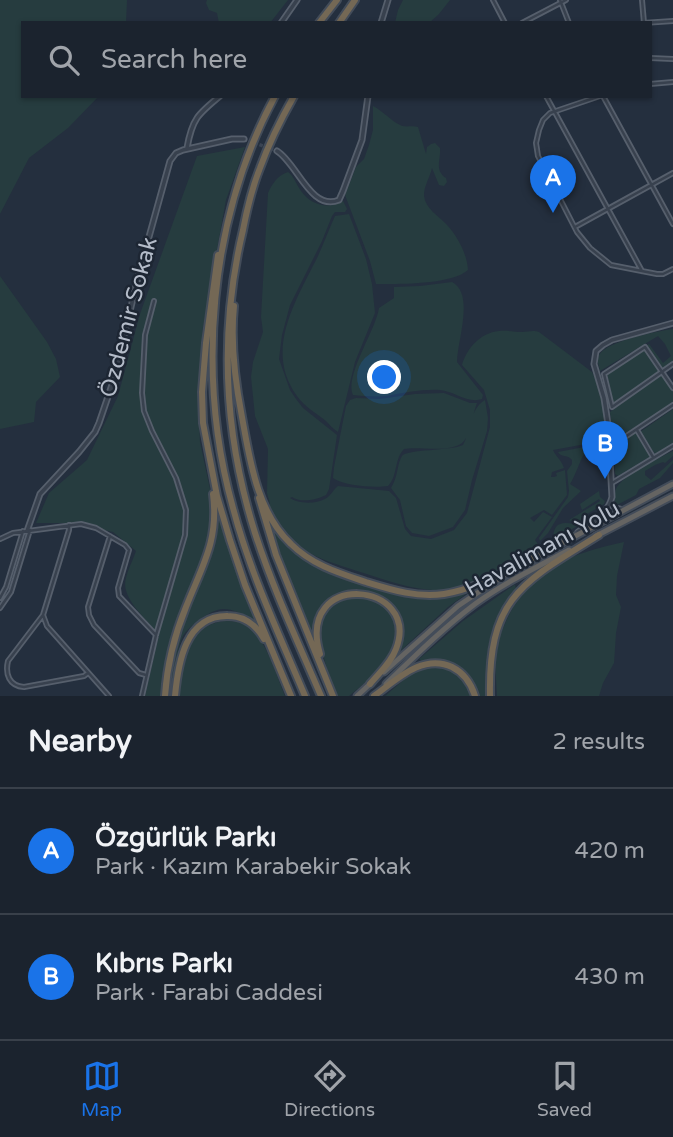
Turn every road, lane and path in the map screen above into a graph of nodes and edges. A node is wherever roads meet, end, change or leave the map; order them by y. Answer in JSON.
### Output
{"nodes":[{"id":1,"x":296,"y":0,"type":"edge"},
{"id":2,"x":337,"y":0,"type":"edge"},
{"id":3,"x":355,"y":0,"type":"edge"},
{"id":4,"x":388,"y":0,"type":"edge"},
{"id":5,"x":494,"y":0,"type":"edge"},
{"id":6,"x":642,"y":0,"type":"edge"},
{"id":7,"x":562,"y":1,"type":"edge"},
{"id":8,"x":282,"y":21,"type":"edge"},
{"id":9,"x":321,"y":21,"type":"edge"},
{"id":10,"x":340,"y":21,"type":"edge"},
{"id":11,"x":382,"y":21,"type":"edge"},
{"id":12,"x":504,"y":21,"type":"edge"},
{"id":13,"x":526,"y":21,"type":"edge"},
{"id":14,"x":568,"y":21,"type":"edge"},
{"id":15,"x":643,"y":21,"type":"edge"},
{"id":16,"x":673,"y":21,"type":"edge"},
{"id":17,"x":652,"y":22,"type":"edge"},
{"id":18,"x":652,"y":58,"type":"edge"},
{"id":19,"x":673,"y":59,"type":"edge"},
{"id":20,"x":673,"y":82,"type":"edge"},
{"id":21,"x":652,"y":84,"type":"edge"},
{"id":22,"x":218,"y":98,"type":"edge"},
{"id":23,"x":274,"y":98,"type":"edge"},
{"id":24,"x":293,"y":98,"type":"edge"},
{"id":25,"x":368,"y":98,"type":"edge"},
{"id":26,"x":547,"y":98,"type":"edge"},
{"id":27,"x":595,"y":98,"type":"edge"},
{"id":28,"x":602,"y":98,"type":"edge"},
{"id":29,"x":554,"y":112,"type":"junction"},
{"id":30,"x":244,"y":139,"type":"tunnel mouth"},
{"id":31,"x":187,"y":149,"type":"junction"},
{"id":32,"x":277,"y":150,"type":"tunnel mouth"},
{"id":33,"x":244,"y":166,"type":"junction"},
{"id":34,"x":673,"y":173,"type":"edge"},
{"id":35,"x":652,"y":185,"type":"junction"},
{"id":36,"x":248,"y":204,"type":"junction"},
{"id":37,"x":608,"y":209,"type":"junction"},
{"id":38,"x":673,"y":223,"type":"edge"},
{"id":39,"x":575,"y":227,"type":"junction"},
{"id":40,"x":673,"y":269,"type":"edge"},
{"id":41,"x":642,"y":271,"type":"junction"},
{"id":42,"x":154,"y":301,"type":"dead end"},
{"id":43,"x":673,"y":323,"type":"edge"},
{"id":44,"x":673,"y":365,"type":"edge"},
{"id":45,"x":662,"y":372,"type":"junction"},
{"id":46,"x":673,"y":388,"type":"edge"},
{"id":47,"x":673,"y":405,"type":"edge"},
{"id":48,"x":203,"y":423,"type":"junction"},
{"id":49,"x":637,"y":430,"type":"junction"},
{"id":50,"x":673,"y":446,"type":"edge"},
{"id":51,"x":610,"y":447,"type":"junction"},
{"id":52,"x":249,"y":455,"type":"junction"},
{"id":53,"x":653,"y":457,"type":"junction"},
{"id":54,"x":612,"y":483,"type":"junction"},
{"id":55,"x":673,"y":484,"type":"edge"},
{"id":56,"x":673,"y":496,"type":"edge"},
{"id":57,"x":611,"y":503,"type":"junction"},
{"id":58,"x":623,"y":510,"type":"junction"},
{"id":59,"x":69,"y":526,"type":"junction"},
{"id":60,"x":27,"y":531,"type":"junction"},
{"id":61,"x":599,"y":535,"type":"junction"},
{"id":62,"x":110,"y":536,"type":"junction"},
{"id":63,"x":0,"y":539,"type":"edge"},
{"id":64,"x":568,"y":539,"type":"junction"},
{"id":65,"x":537,"y":556,"type":"junction"},
{"id":66,"x":0,"y":598,"type":"edge"},
{"id":67,"x":0,"y":608,"type":"edge"},
{"id":68,"x":44,"y":615,"type":"junction"},
{"id":69,"x":156,"y":635,"type":"junction"},
{"id":70,"x":88,"y":673,"type":"junction"},
{"id":71,"x":146,"y":675,"type":"junction"},
{"id":72,"x":283,"y":677,"type":"junction"},
{"id":73,"x":370,"y":684,"type":"junction"},
{"id":74,"x":359,"y":694,"type":"edge"},
{"id":75,"x":109,"y":696,"type":"edge"},
{"id":76,"x":142,"y":696,"type":"edge"},
{"id":77,"x":164,"y":696,"type":"edge"},
{"id":78,"x":175,"y":696,"type":"edge"},
{"id":79,"x":291,"y":696,"type":"edge"},
{"id":80,"x":304,"y":696,"type":"edge"},
{"id":81,"x":321,"y":696,"type":"edge"},
{"id":82,"x":334,"y":696,"type":"edge"},
{"id":83,"x":374,"y":696,"type":"edge"},
{"id":84,"x":475,"y":696,"type":"edge"},
{"id":85,"x":490,"y":696,"type":"edge"}],
"edges":[{"from":1,"to":8,"type":"street"},
{"from":2,"to":9,"type":"highway"},
{"from":3,"to":10,"type":"highway"},
{"from":4,"to":11,"type":"street"},
{"from":5,"to":12,"type":"street"},
{"from":6,"to":15,"type":"street"},
{"from":7,"to":13,"type":"street"},
{"from":7,"to":14,"type":"street"},
{"from":16,"to":17,"type":"street"},
{"from":18,"to":19,"type":"street"},
{"from":20,"to":21,"type":"street"},
{"from":22,"to":31,"type":"street"},
{"from":23,"to":33,"type":"highway"},
{"from":24,"to":36,"type":"highway"},
{"from":25,"to":32,"type":"street"},
{"from":26,"to":29,"type":"street"},
{"from":27,"to":29,"type":"street"},
{"from":28,"to":35,"type":"street"},
{"from":29,"to":37,"type":"street"},
{"from":29,"to":39,"type":"street"},
{"from":30,"to":31,"type":"street"},
{"from":31,"to":60,"type":"street","name":"Özdemir Sokak"},
{"from":33,"to":48,"type":"highway"},
{"from":33,"to":80,"type":"highway"},
{"from":34,"to":35,"type":"street"},
{"from":35,"to":37,"type":"street"},
{"from":35,"to":38,"type":"street"},
{"from":36,"to":52,"type":"highway"},
{"from":36,"to":81,"type":"highway"},
{"from":37,"to":39,"type":"street"},
{"from":37,"to":41,"type":"street"},
{"from":39,"to":41,"type":"street"},
{"from":40,"to":41,"type":"street"},
{"from":42,"to":69,"type":"street"},
{"from":43,"to":51,"type":"street"},
{"from":44,"to":45,"type":"street"},
{"from":45,"to":45,"type":"street"},
{"from":45,"to":46,"type":"street"},
{"from":47,"to":49,"type":"street"},
{"from":48,"to":72,"type":"highway"},
{"from":48,"to":77,"type":"highway"},
{"from":49,"to":51,"type":"street"},
{"from":49,"to":53,"type":"street"},
{"from":50,"to":53,"type":"street"},
{"from":51,"to":54,"type":"street"},
{"from":52,"to":65,"type":"highway"},
{"from":52,"to":82,"type":"highway"},
{"from":53,"to":54,"type":"street"},
{"from":54,"to":57,"type":"street"},
{"from":55,"to":58,"type":"highway","name":"Havalimanı Yolu"},
{"from":56,"to":61,"type":"highway","name":"Havalimanı Yolu"},
{"from":57,"to":58,"type":"street"},
{"from":57,"to":64,"type":"street"},
{"from":58,"to":64,"type":"highway","name":"Havalimanı Yolu"},
{"from":59,"to":60,"type":"street"},
{"from":59,"to":62,"type":"street"},
{"from":59,"to":68,"type":"street"},
{"from":60,"to":63,"type":"street"},
{"from":60,"to":66,"type":"street"},
{"from":60,"to":67,"type":"street"},
{"from":61,"to":83,"type":"highway","name":"Havalimanı Yolu"},
{"from":61,"to":85,"type":"highway"},
{"from":62,"to":69,"type":"street"},
{"from":62,"to":71,"type":"street"},
{"from":64,"to":65,"type":"highway","name":"Havalimanı Yolu"},
{"from":65,"to":73,"type":"highway","name":"Havalimanı Yolu"},
{"from":68,"to":70,"type":"street"},
{"from":68,"to":70,"type":"street"},
{"from":69,"to":71,"type":"street"},
{"from":70,"to":75,"type":"street"},
{"from":71,"to":76,"type":"street"},
{"from":72,"to":78,"type":"highway"},
{"from":72,"to":79,"type":"highway"},
{"from":73,"to":74,"type":"highway","name":"Havalimanı Yolu"},
{"from":73,"to":82,"type":"highway"},
{"from":83,"to":84,"type":"highway"}]}
